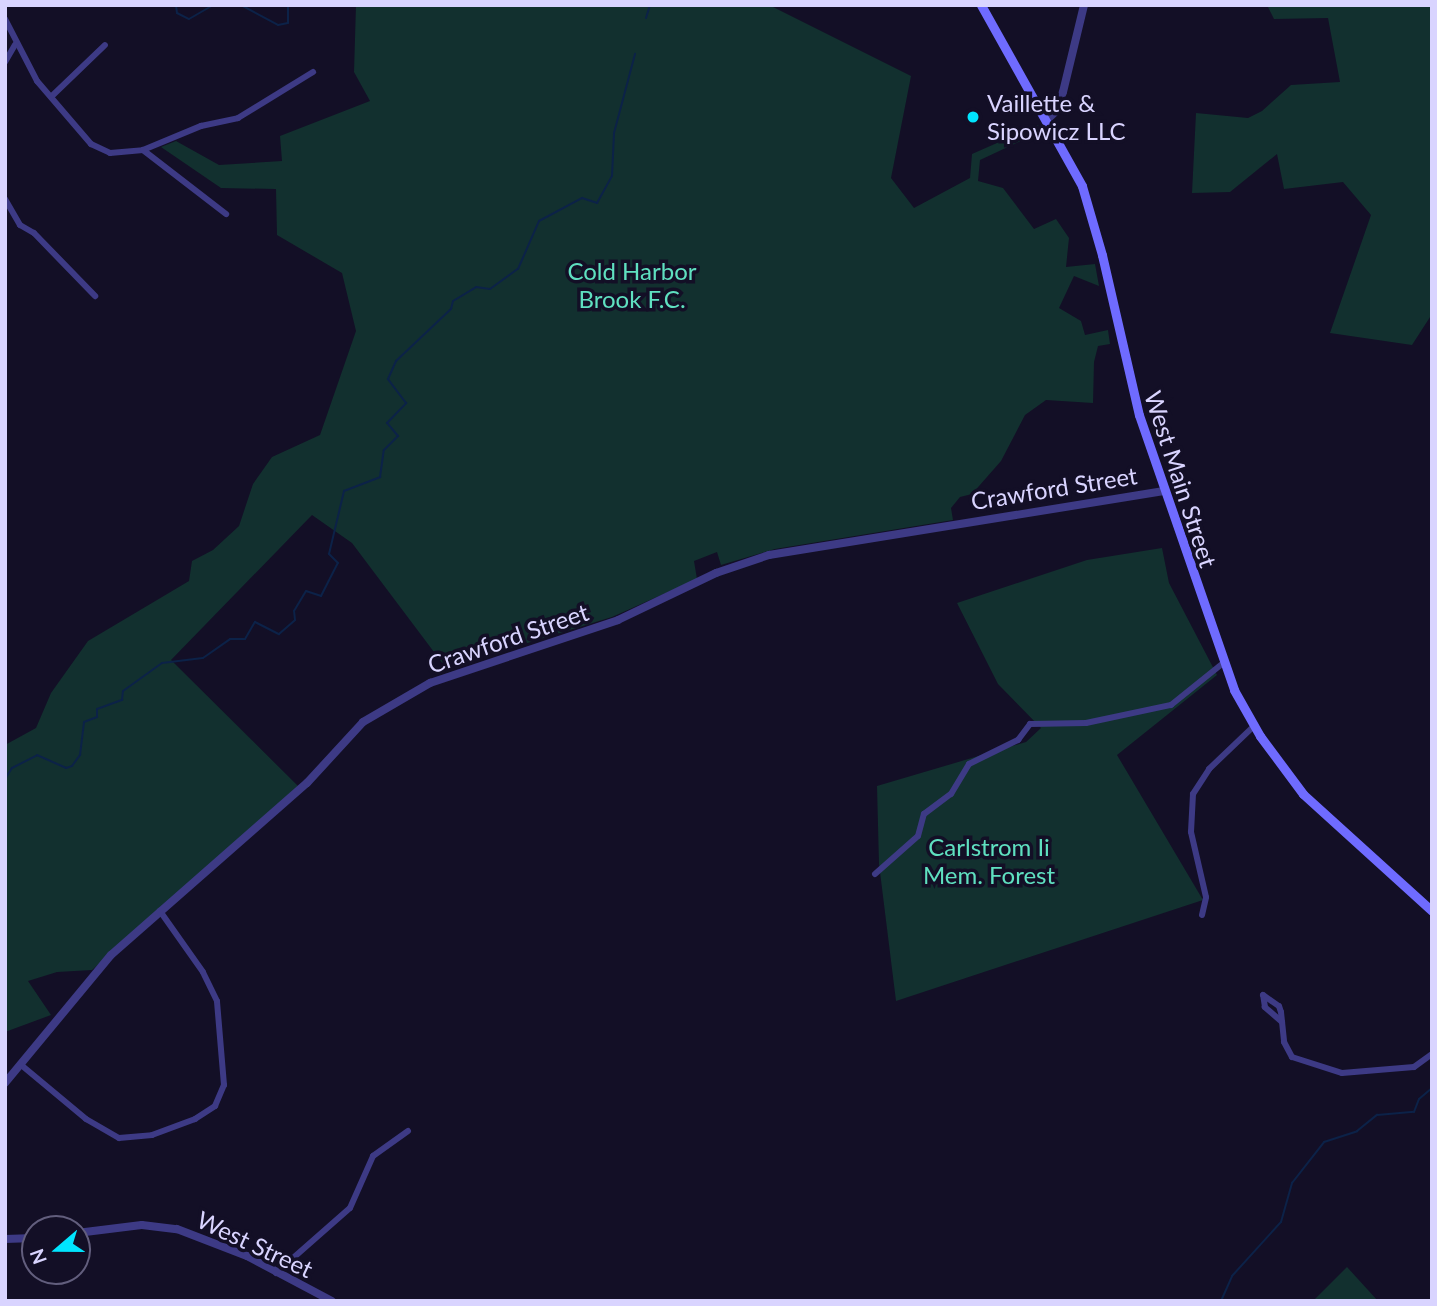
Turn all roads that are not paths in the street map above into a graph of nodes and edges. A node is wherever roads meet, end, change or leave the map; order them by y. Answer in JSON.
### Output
{"nodes":[{"id":1,"x":981,"y":5,"type":"edge"},
{"id":2,"x":1084,"y":5,"type":"edge"},
{"id":3,"x":5,"y":19,"type":"edge"},
{"id":4,"x":15,"y":45,"type":"junction"},
{"id":5,"x":105,"y":45,"type":"dead end"},
{"id":6,"x":5,"y":62,"type":"edge"},
{"id":7,"x":313,"y":72,"type":"dead end"},
{"id":8,"x":53,"y":95,"type":"junction"},
{"id":9,"x":1047,"y":120,"type":"junction"},
{"id":10,"x":142,"y":150,"type":"junction"},
{"id":11,"x":5,"y":199,"type":"edge"},
{"id":12,"x":226,"y":214,"type":"dead end"},
{"id":13,"x":95,"y":296,"type":"dead end"},
{"id":14,"x":1164,"y":491,"type":"junction"},
{"id":15,"x":1222,"y":664,"type":"junction"},
{"id":16,"x":1254,"y":726,"type":"junction"},
{"id":17,"x":876,"y":874,"type":"dead end"},
{"id":18,"x":160,"y":911,"type":"junction"},
{"id":19,"x":1432,"y":911,"type":"edge"},
{"id":20,"x":1202,"y":915,"type":"dead end"},
{"id":21,"x":1282,"y":1022,"type":"dead end"},
{"id":22,"x":1432,"y":1054,"type":"edge"},
{"id":23,"x":20,"y":1064,"type":"junction"},
{"id":24,"x":5,"y":1083,"type":"edge"},
{"id":25,"x":408,"y":1131,"type":"dead end"},
{"id":26,"x":91,"y":1231,"type":"edge"},
{"id":27,"x":276,"y":1273,"type":"junction"},
{"id":28,"x":332,"y":1301,"type":"edge"}],
"edges":[{"from":1,"to":9,"type":"main road","name":"West Main Street"},
{"from":2,"to":9,"type":"street"},
{"from":3,"to":4,"type":"street"},
{"from":4,"to":6,"type":"street"},
{"from":4,"to":8,"type":"street"},
{"from":5,"to":8,"type":"street"},
{"from":7,"to":10,"type":"street"},
{"from":8,"to":10,"type":"street"},
{"from":9,"to":14,"type":"main road","name":"West Main Street"},
{"from":10,"to":12,"type":"street"},
{"from":11,"to":13,"type":"street"},
{"from":14,"to":15,"type":"main road","name":"West Main Street"},
{"from":14,"to":18,"type":"street","name":"Crawford Street"},
{"from":15,"to":16,"type":"main road","name":"West Main Street"},
{"from":15,"to":17,"type":"street"},
{"from":16,"to":19,"type":"main road","name":"West Main Street"},
{"from":16,"to":20,"type":"street"},
{"from":18,"to":23,"type":"street","name":"Crawford Street"},
{"from":18,"to":23,"type":"street"},
{"from":21,"to":22,"type":"street"},
{"from":23,"to":24,"type":"street","name":"Crawford Street"},
{"from":25,"to":27,"type":"street"},
{"from":26,"to":27,"type":"street","name":"West Street"},
{"from":27,"to":28,"type":"street","name":"West Street"}]}
